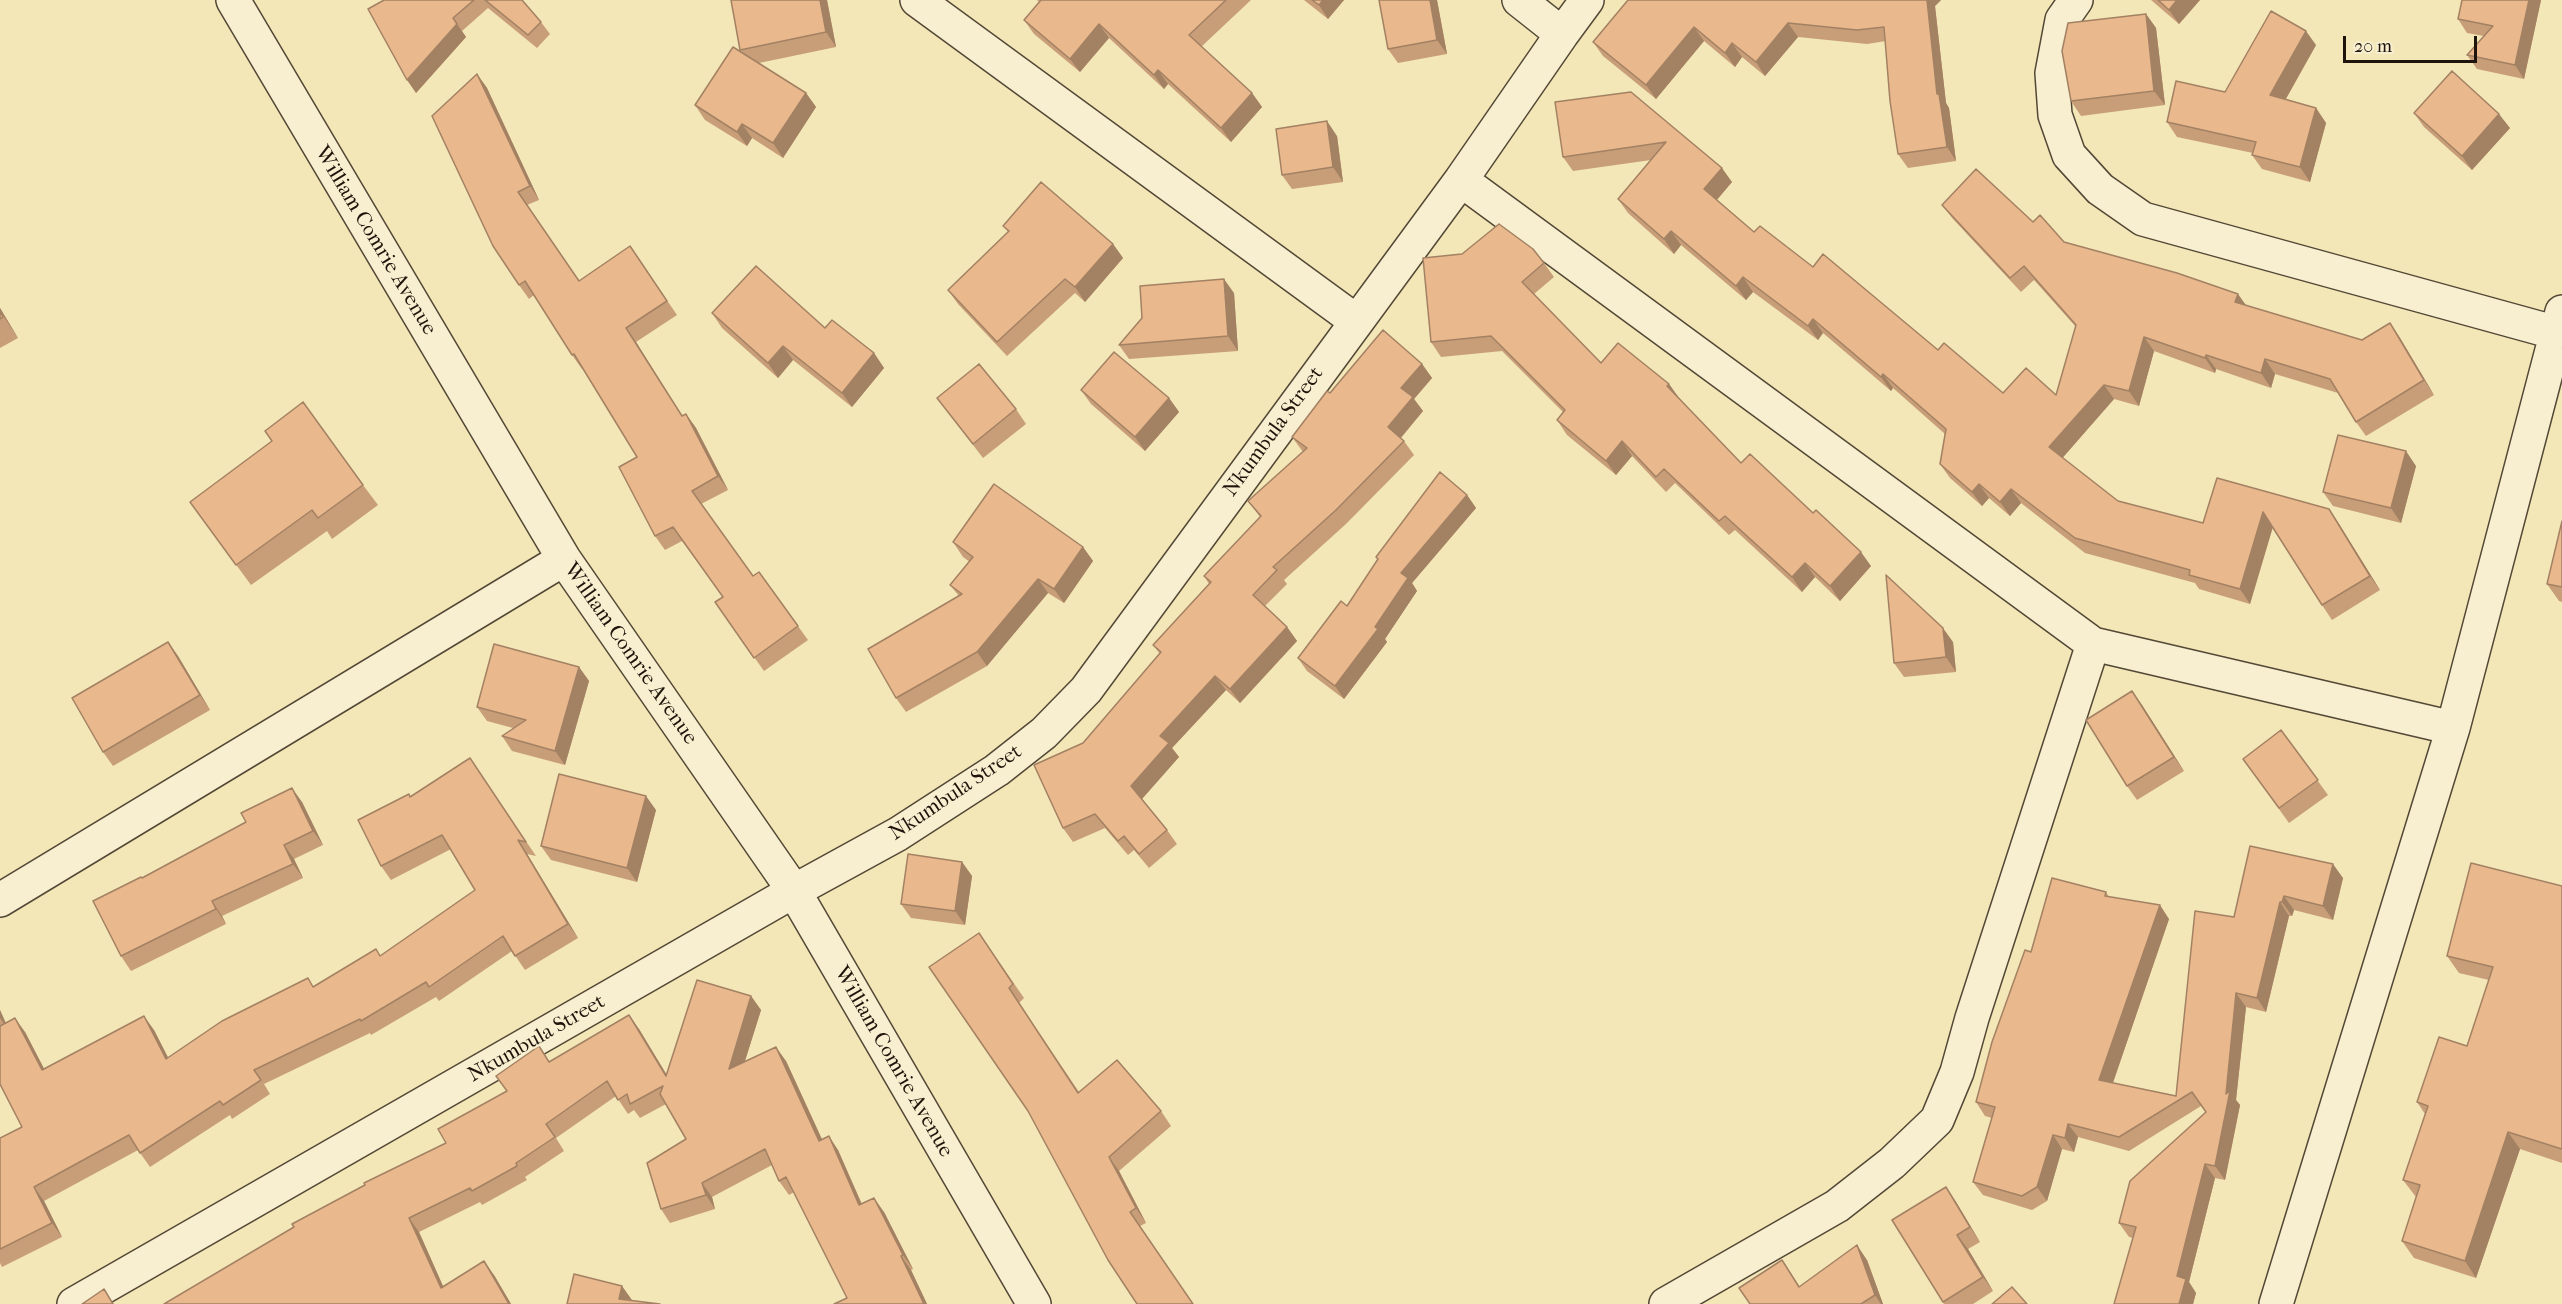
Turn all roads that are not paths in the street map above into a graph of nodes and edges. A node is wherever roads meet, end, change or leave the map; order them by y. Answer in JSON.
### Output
{"nodes":[{"id":1,"x":233,"y":0,"type":"edge"},
{"id":2,"x":917,"y":0,"type":"edge"},
{"id":3,"x":1519,"y":0,"type":"edge"},
{"id":4,"x":1587,"y":0,"type":"edge"},
{"id":5,"x":2076,"y":0,"type":"edge"},
{"id":6,"x":1562,"y":34,"type":"junction"},
{"id":7,"x":1461,"y":180,"type":"junction"},
{"id":8,"x":1356,"y":321,"type":"junction"},
{"id":9,"x":2559,"y":323,"type":"edge"},
{"id":10,"x":564,"y":559,"type":"junction"},
{"id":11,"x":2092,"y":644,"type":"junction"},
{"id":12,"x":2453,"y":728,"type":"junction"},
{"id":13,"x":794,"y":891,"type":"junction"},
{"id":14,"x":0,"y":900,"type":"edge"},
{"id":15,"x":74,"y":1304,"type":"edge"},
{"id":16,"x":1034,"y":1304,"type":"edge"},
{"id":17,"x":1666,"y":1304,"type":"edge"},
{"id":18,"x":2276,"y":1304,"type":"edge"}],
"edges":[{"from":1,"to":10,"type":"street","name":"William Comrie Avenue"},
{"from":2,"to":8,"type":"street"},
{"from":3,"to":6,"type":"street"},
{"from":4,"to":6,"type":"street","name":"Nkumbula Street"},
{"from":5,"to":9,"type":"street"},
{"from":6,"to":7,"type":"street","name":"Nkumbula Street"},
{"from":7,"to":8,"type":"street","name":"Nkumbula Street"},
{"from":7,"to":11,"type":"street"},
{"from":8,"to":13,"type":"street","name":"Nkumbula Street"},
{"from":9,"to":12,"type":"street"},
{"from":10,"to":13,"type":"street","name":"William Comrie Avenue"},
{"from":10,"to":14,"type":"street"},
{"from":11,"to":12,"type":"street"},
{"from":11,"to":17,"type":"street"},
{"from":12,"to":18,"type":"street"},
{"from":13,"to":15,"type":"street","name":"Nkumbula Street"},
{"from":13,"to":16,"type":"street","name":"William Comrie Avenue"}]}
